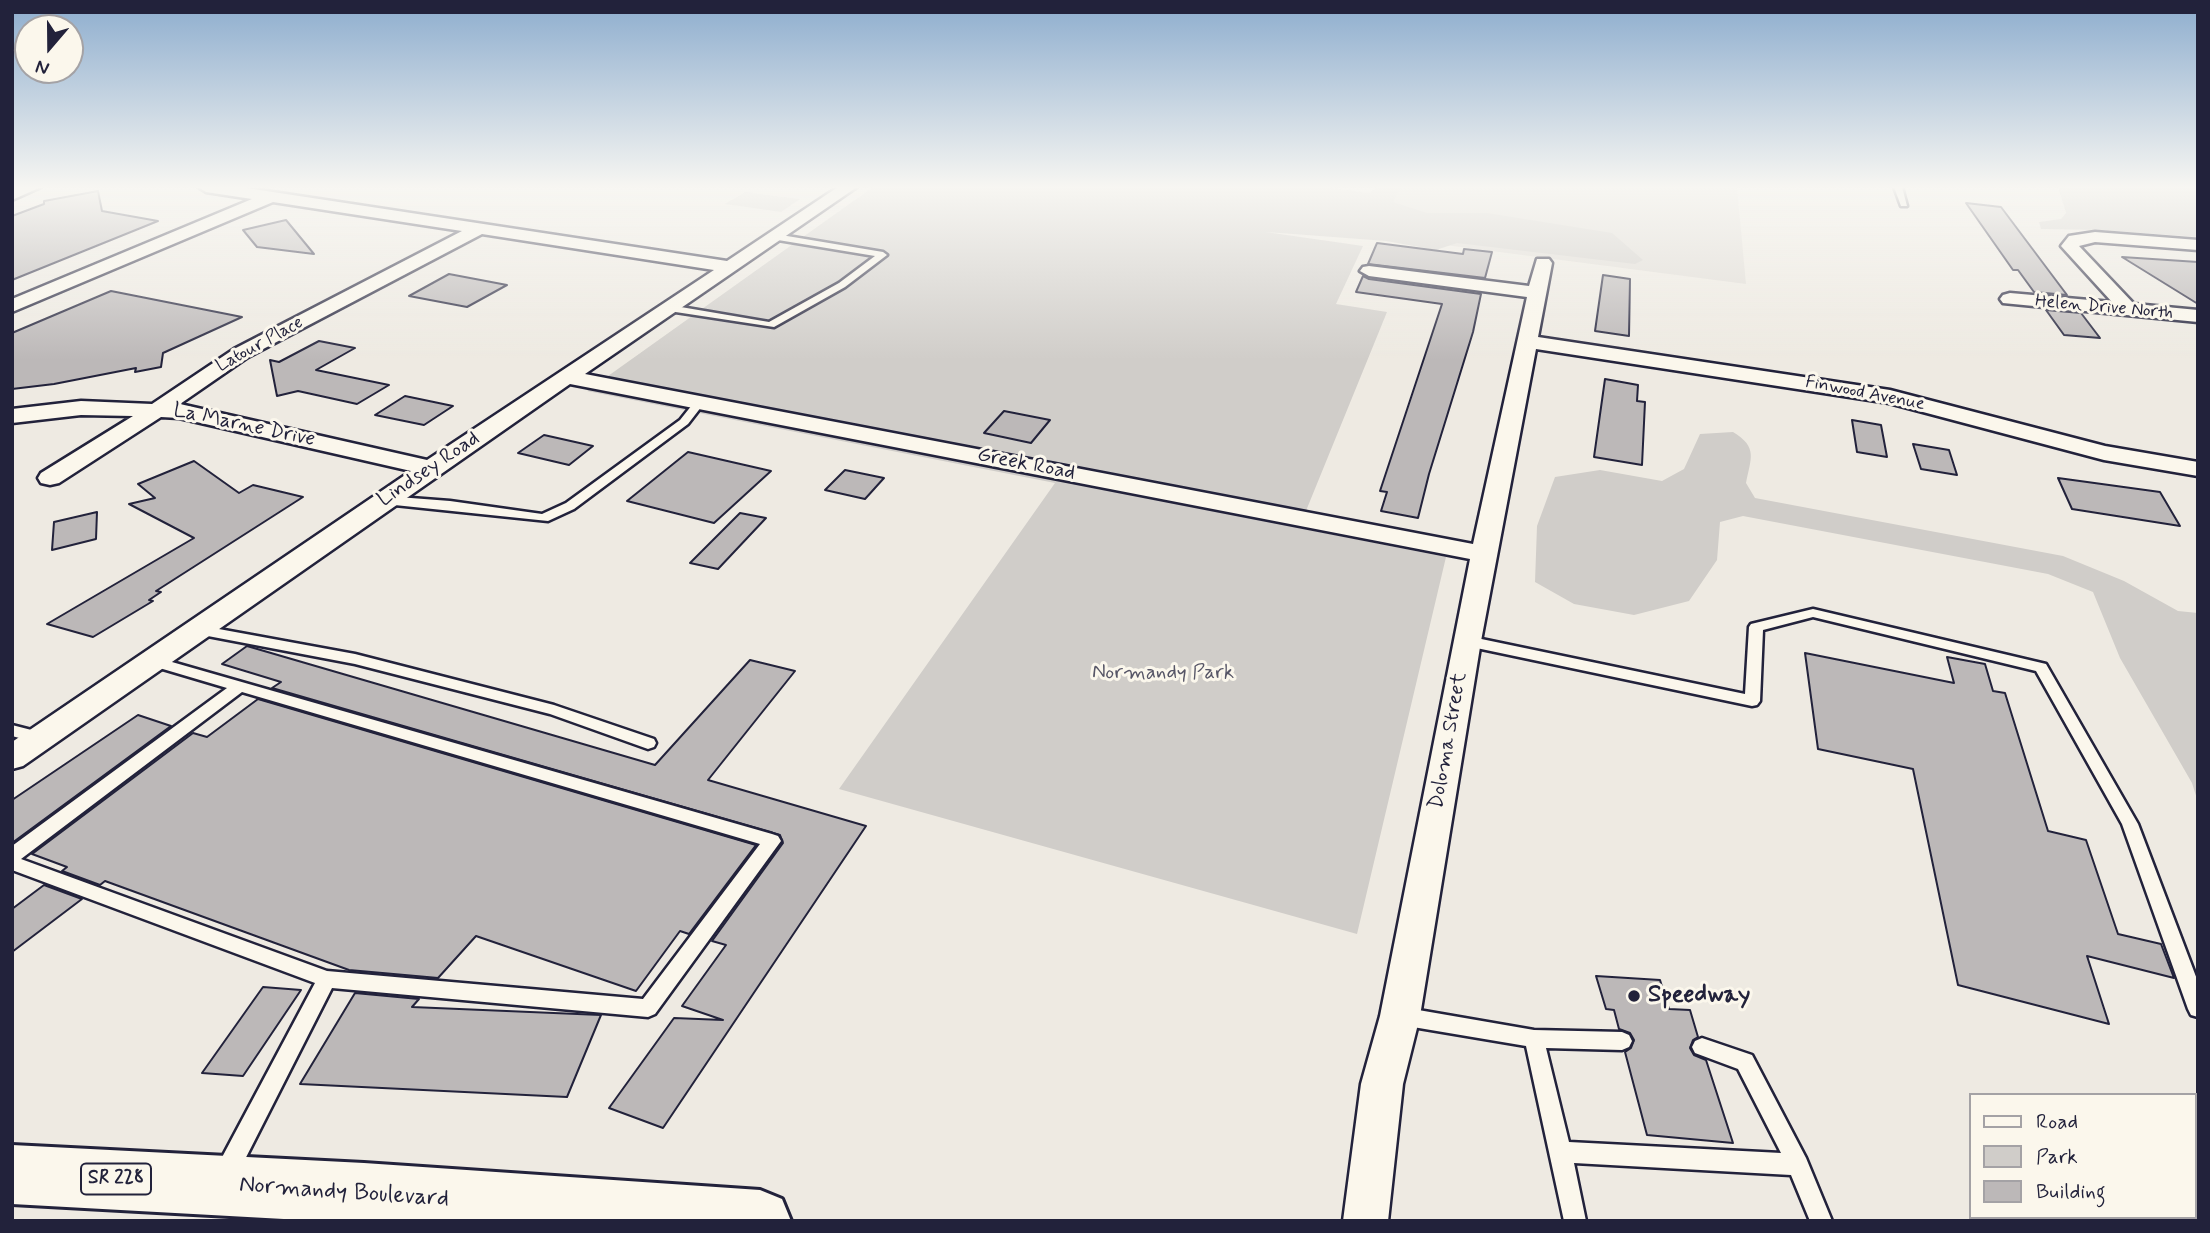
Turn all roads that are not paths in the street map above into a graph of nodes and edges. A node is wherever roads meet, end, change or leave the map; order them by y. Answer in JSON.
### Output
{"nodes":[{"id":1,"x":158,"y":245,"type":"edge"},
{"id":2,"x":449,"y":245,"type":"edge"},
{"id":3,"x":582,"y":245,"type":"edge"},
{"id":4,"x":764,"y":245,"type":"edge"},
{"id":5,"x":820,"y":245,"type":"edge"},
{"id":6,"x":2071,"y":245,"type":"edge"},
{"id":7,"x":1543,"y":263,"type":"dead end"},
{"id":8,"x":731,"y":267,"type":"junction"},
{"id":9,"x":1369,"y":271,"type":"dead end"},
{"id":10,"x":1537,"y":293,"type":"junction"},
{"id":11,"x":2010,"y":299,"type":"dead end"},
{"id":12,"x":12,"y":306,"type":"edge"},
{"id":13,"x":669,"y":308,"type":"junction"},
{"id":14,"x":2129,"y":310,"type":"junction"},
{"id":15,"x":2198,"y":317,"type":"edge"},
{"id":16,"x":1528,"y":342,"type":"junction"},
{"id":17,"x":567,"y":377,"type":"junction"},
{"id":18,"x":700,"y":402,"type":"junction"},
{"id":19,"x":157,"y":409,"type":"junction"},
{"id":20,"x":12,"y":416,"type":"edge"},
{"id":21,"x":431,"y":468,"type":"junction"},
{"id":22,"x":2198,"y":469,"type":"edge"},
{"id":23,"x":50,"y":478,"type":"dead end"},
{"id":24,"x":384,"y":500,"type":"junction"},
{"id":25,"x":1484,"y":554,"type":"junction"},
{"id":26,"x":196,"y":630,"type":"junction"},
{"id":27,"x":1467,"y":641,"type":"junction"},
{"id":28,"x":151,"y":661,"type":"junction"},
{"id":29,"x":239,"y":687,"type":"junction"},
{"id":30,"x":12,"y":730,"type":"edge"},
{"id":31,"x":41,"y":738,"type":"junction"},
{"id":32,"x":648,"y":743,"type":"dead end"},
{"id":33,"x":12,"y":758,"type":"edge"},
{"id":34,"x":12,"y":856,"type":"edge"},
{"id":35,"x":12,"y":863,"type":"edge"},
{"id":36,"x":327,"y":979,"type":"junction"},
{"id":37,"x":2198,"y":1009,"type":"edge"},
{"id":38,"x":1400,"y":1016,"type":"junction"},
{"id":39,"x":1534,"y":1039,"type":"junction"},
{"id":40,"x":1622,"y":1041,"type":"dead end"},
{"id":41,"x":1702,"y":1046,"type":"dead end"},
{"id":42,"x":1561,"y":1152,"type":"junction"},
{"id":43,"x":1798,"y":1166,"type":"junction"},
{"id":44,"x":12,"y":1174,"type":"edge"},
{"id":45,"x":220,"y":1185,"type":"junction"},
{"id":46,"x":356,"y":1207,"type":"edge"},
{"id":47,"x":760,"y":1221,"type":"edge"},
{"id":48,"x":1365,"y":1221,"type":"edge"},
{"id":49,"x":1575,"y":1221,"type":"edge"},
{"id":50,"x":1821,"y":1221,"type":"edge"}],
"edges":[{"from":1,"to":12,"type":"street"},
{"from":2,"to":19,"type":"street","name":"Latour Place"},
{"from":3,"to":8,"type":"street"},
{"from":4,"to":8,"type":"street","name":"Lindsey Road"},
{"from":5,"to":13,"type":"lane"},
{"from":6,"to":14,"type":"street"},
{"from":7,"to":10,"type":"street","name":"Doloma Street"},
{"from":8,"to":13,"type":"street","name":"Lindsey Road"},
{"from":9,"to":10,"type":"street"},
{"from":10,"to":16,"type":"street","name":"Doloma Street"},
{"from":11,"to":14,"type":"street","name":"Helen Drive North"},
{"from":13,"to":17,"type":"street","name":"Lindsey Road"},
{"from":14,"to":15,"type":"street","name":"Helen Drive North"},
{"from":16,"to":22,"type":"street","name":"Finwood Avenue"},
{"from":16,"to":25,"type":"street","name":"Doloma Street"},
{"from":17,"to":18,"type":"street","name":"Greek Road"},
{"from":17,"to":21,"type":"street","name":"Lindsey Road"},
{"from":18,"to":24,"type":"lane"},
{"from":18,"to":25,"type":"street","name":"Greek Road"},
{"from":19,"to":20,"type":"street","name":"La Marne Drive"},
{"from":19,"to":21,"type":"street","name":"La Marne Drive"},
{"from":19,"to":23,"type":"street","name":"Latour Place"},
{"from":21,"to":24,"type":"street","name":"Lindsey Road"},
{"from":24,"to":26,"type":"street","name":"Lindsey Road"},
{"from":25,"to":27,"type":"street","name":"Doloma Street"},
{"from":26,"to":28,"type":"street","name":"Lindsey Road"},
{"from":26,"to":32,"type":"lane"},
{"from":27,"to":37,"type":"lane"},
{"from":27,"to":38,"type":"street","name":"Doloma Street"},
{"from":28,"to":29,"type":"lane"},
{"from":28,"to":31,"type":"street","name":"Lindsey Road"},
{"from":29,"to":34,"type":"lane"},
{"from":29,"to":36,"type":"lane"},
{"from":30,"to":31,"type":"lane"},
{"from":31,"to":33,"type":"street","name":"Lindsey Road"},
{"from":35,"to":36,"type":"lane"},
{"from":36,"to":45,"type":"lane"},
{"from":38,"to":39,"type":"lane"},
{"from":38,"to":48,"type":"street","name":"Doloma Street"},
{"from":39,"to":40,"type":"lane"},
{"from":39,"to":42,"type":"lane"},
{"from":41,"to":43,"type":"lane"},
{"from":42,"to":43,"type":"lane"},
{"from":42,"to":49,"type":"lane"},
{"from":43,"to":50,"type":"lane"},
{"from":44,"to":45,"type":"main road","name":"Normandy Boulevard","number":"SR 228"},
{"from":45,"to":46,"type":"main road","name":"Normandy Boulevard","number":"SR 228"},
{"from":46,"to":47,"type":"main road","name":"Normandy Boulevard","number":"SR 228"}]}
